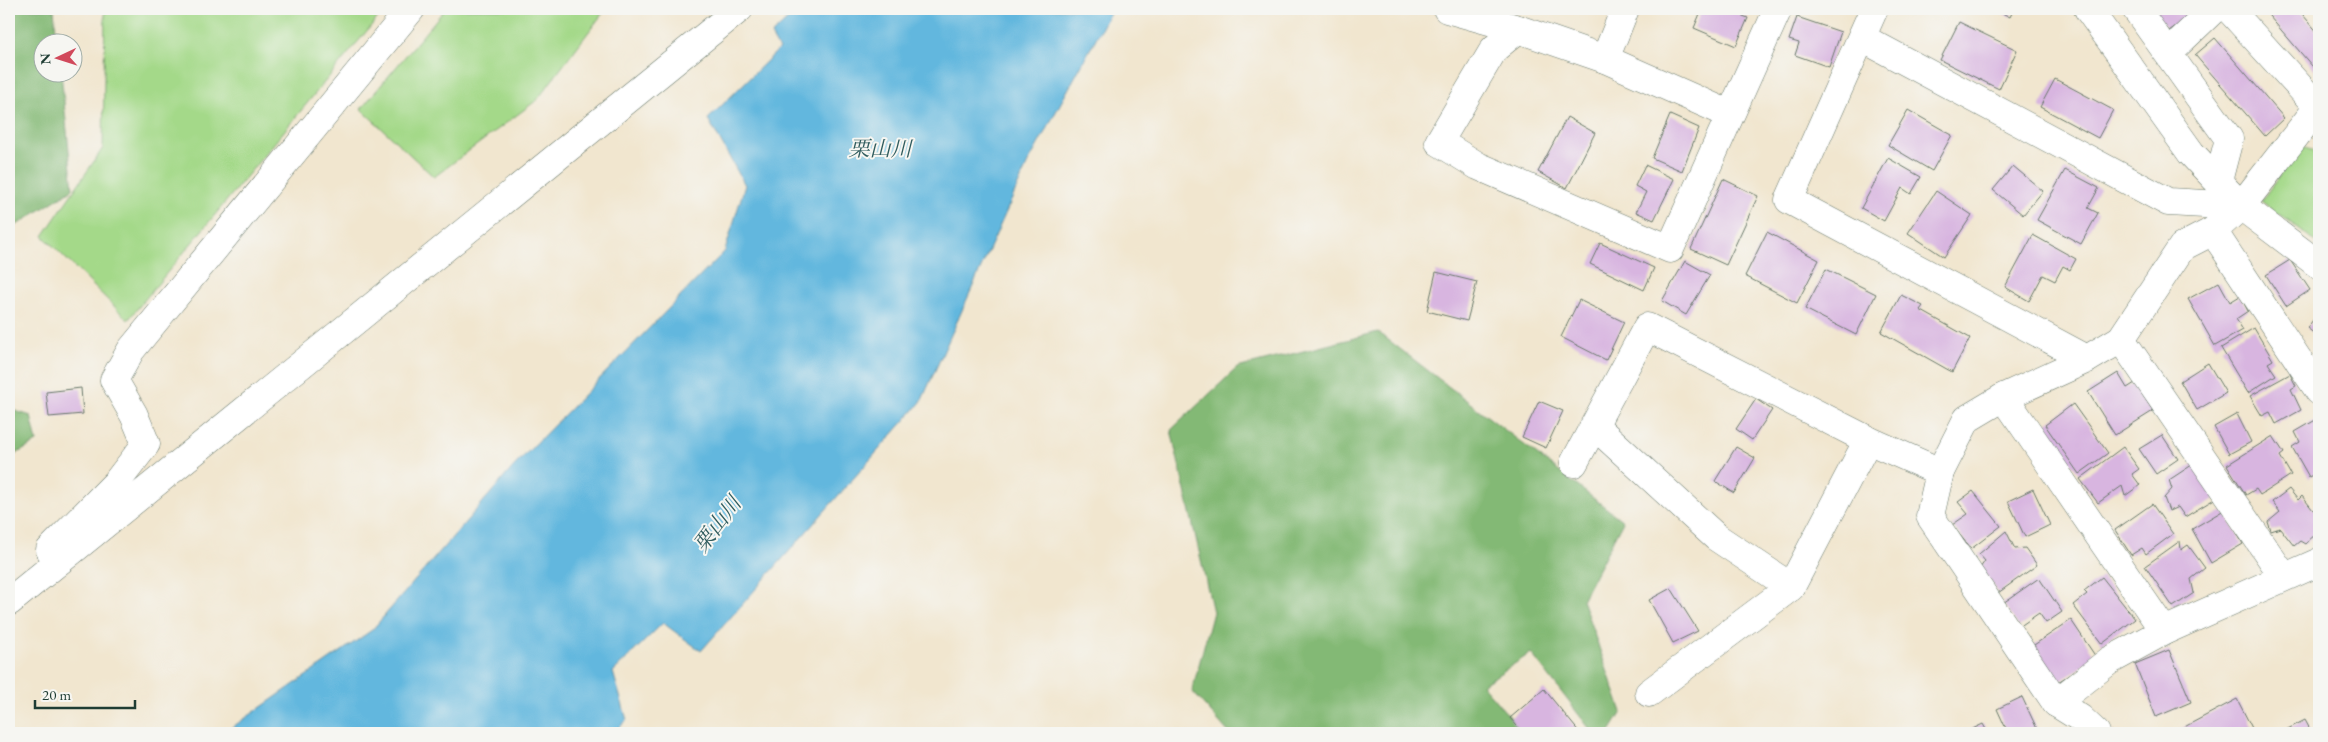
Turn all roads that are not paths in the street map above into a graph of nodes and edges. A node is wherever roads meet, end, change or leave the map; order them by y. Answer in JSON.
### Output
{"nodes":[{"id":1,"x":411,"y":9,"type":"edge"},
{"id":2,"x":739,"y":9,"type":"edge"},
{"id":3,"x":1448,"y":9,"type":"edge"},
{"id":4,"x":1625,"y":9,"type":"edge"},
{"id":5,"x":1778,"y":9,"type":"edge"},
{"id":6,"x":1874,"y":9,"type":"edge"},
{"id":7,"x":2088,"y":9,"type":"edge"},
{"id":8,"x":2136,"y":9,"type":"edge"},
{"id":9,"x":2214,"y":9,"type":"edge"},
{"id":10,"x":2229,"y":9,"type":"edge"},
{"id":11,"x":1518,"y":29,"type":"junction"},
{"id":12,"x":1862,"y":38,"type":"junction"},
{"id":13,"x":2169,"y":52,"type":"junction"},
{"id":14,"x":1605,"y":59,"type":"junction"},
{"id":15,"x":2319,"y":106,"type":"edge"},
{"id":16,"x":1729,"y":114,"type":"junction"},
{"id":17,"x":2218,"y":182,"type":"junction"},
{"id":18,"x":2240,"y":206,"type":"junction"},
{"id":19,"x":2213,"y":231,"type":"junction"},
{"id":20,"x":2319,"y":264,"type":"edge"},
{"id":21,"x":2121,"y":339,"type":"junction"},
{"id":22,"x":2086,"y":360,"type":"junction"},
{"id":23,"x":2319,"y":391,"type":"edge"},
{"id":24,"x":2004,"y":397,"type":"junction"},
{"id":25,"x":1595,"y":426,"type":"junction"},
{"id":26,"x":1868,"y":440,"type":"junction"},
{"id":27,"x":1574,"y":463,"type":"dead end"},
{"id":28,"x":1940,"y":472,"type":"junction"},
{"id":29,"x":2319,"y":562,"type":"edge"},
{"id":30,"x":2284,"y":577,"type":"junction"},
{"id":31,"x":1791,"y":587,"type":"junction"},
{"id":32,"x":14,"y":598,"type":"edge"},
{"id":33,"x":2164,"y":631,"type":"junction"},
{"id":34,"x":1649,"y":693,"type":"dead end"},
{"id":35,"x":2056,"y":703,"type":"junction"},
{"id":36,"x":2096,"y":733,"type":"edge"}],
"edges":[{"from":1,"to":32,"type":"street"},
{"from":2,"to":32,"type":"street"},
{"from":3,"to":11,"type":"street"},
{"from":4,"to":14,"type":"street"},
{"from":5,"to":16,"type":"street"},
{"from":6,"to":12,"type":"street"},
{"from":7,"to":17,"type":"street"},
{"from":8,"to":13,"type":"street"},
{"from":9,"to":13,"type":"street"},
{"from":10,"to":15,"type":"street"},
{"from":11,"to":14,"type":"street"},
{"from":11,"to":16,"type":"street"},
{"from":12,"to":18,"type":"street"},
{"from":12,"to":22,"type":"street"},
{"from":13,"to":17,"type":"street"},
{"from":14,"to":16,"type":"street"},
{"from":15,"to":18,"type":"street"},
{"from":17,"to":18,"type":"street"},
{"from":18,"to":19,"type":"street"},
{"from":18,"to":20,"type":"street"},
{"from":19,"to":21,"type":"street"},
{"from":19,"to":23,"type":"street"},
{"from":21,"to":22,"type":"street"},
{"from":21,"to":30,"type":"street"},
{"from":22,"to":24,"type":"street"},
{"from":24,"to":28,"type":"street"},
{"from":24,"to":33,"type":"street"},
{"from":25,"to":26,"type":"street"},
{"from":25,"to":27,"type":"street"},
{"from":25,"to":31,"type":"street"},
{"from":26,"to":28,"type":"street"},
{"from":26,"to":31,"type":"street"},
{"from":28,"to":35,"type":"street"},
{"from":29,"to":30,"type":"street"},
{"from":30,"to":33,"type":"street"},
{"from":31,"to":34,"type":"street"},
{"from":33,"to":35,"type":"street"},
{"from":35,"to":36,"type":"street"}]}
